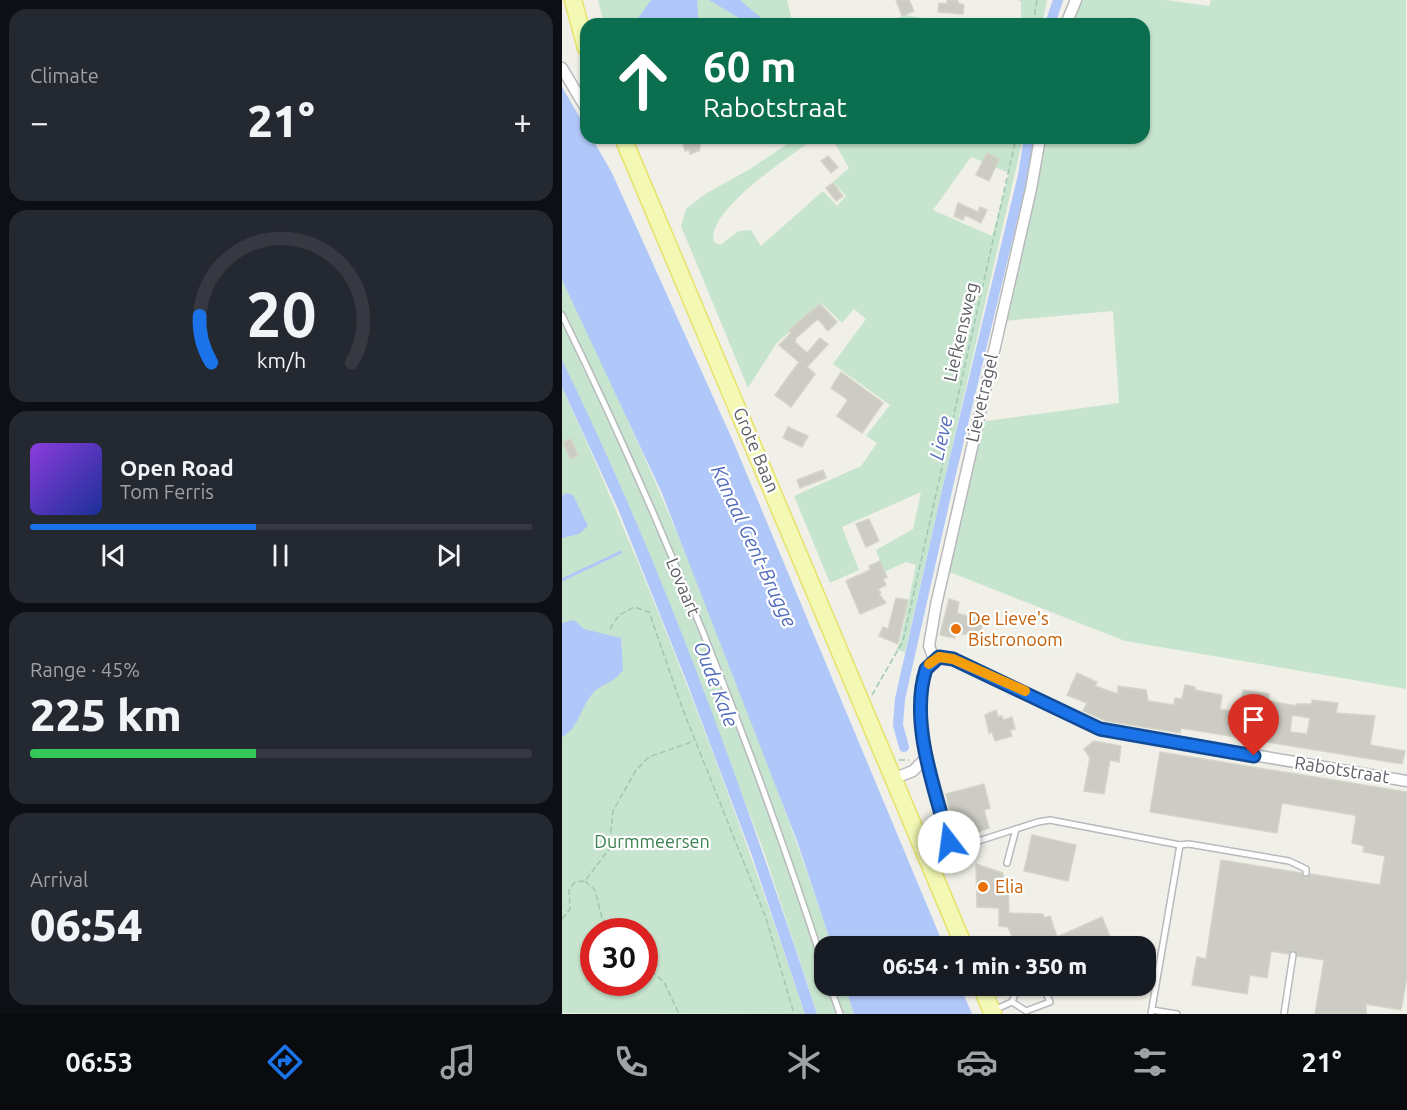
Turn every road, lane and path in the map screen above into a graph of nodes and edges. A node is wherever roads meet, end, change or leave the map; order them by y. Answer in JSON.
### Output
{"nodes":[{"id":1,"x":572,"y":0,"type":"edge"},
{"id":2,"x":1037,"y":0,"type":"edge"},
{"id":3,"x":1076,"y":0,"type":"edge"},
{"id":4,"x":1034,"y":18,"type":"edge"},
{"id":5,"x":1068,"y":18,"type":"edge"},
{"id":6,"x":580,"y":27,"type":"edge"},
{"id":7,"x":562,"y":68,"type":"edge"},
{"id":8,"x":580,"y":98,"type":"edge"},
{"id":9,"x":626,"y":144,"type":"edge"},
{"id":10,"x":1015,"y":144,"type":"edge"},
{"id":11,"x":1039,"y":144,"type":"edge"},
{"id":12,"x":562,"y":315,"type":"edge"},
{"id":13,"x":610,"y":629,"type":"dead end"},
{"id":14,"x":934,"y":659,"type":"junction"},
{"id":15,"x":865,"y":706,"type":"junction"},
{"id":16,"x":695,"y":741,"type":"junction"},
{"id":17,"x":913,"y":758,"type":"dead end"},
{"id":18,"x":926,"y":758,"type":"junction"},
{"id":19,"x":892,"y":770,"type":"junction"},
{"id":20,"x":1406,"y":781,"type":"edge"},
{"id":21,"x":1016,"y":829,"type":"junction"},
{"id":22,"x":1180,"y":845,"type":"junction"},
{"id":23,"x":950,"y":850,"type":"junction"},
{"id":24,"x":928,"y":861,"type":"junction"},
{"id":25,"x":1007,"y":863,"type":"dead end"},
{"id":26,"x":1306,"y":873,"type":"dead end"},
{"id":27,"x":584,"y":880,"type":"junction"},
{"id":28,"x":602,"y":918,"type":"edge"},
{"id":29,"x":562,"y":919,"type":"edge"},
{"id":30,"x":960,"y":936,"type":"edge"},
{"id":31,"x":814,"y":937,"type":"edge"},
{"id":32,"x":1293,"y":955,"type":"dead end"},
{"id":33,"x":658,"y":977,"type":"edge"},
{"id":34,"x":834,"y":996,"type":"edge"},
{"id":35,"x":985,"y":996,"type":"edge"},
{"id":36,"x":1014,"y":996,"type":"edge"},
{"id":37,"x":1047,"y":996,"type":"edge"},
{"id":38,"x":1012,"y":1002,"type":"junction"},
{"id":39,"x":1151,"y":1012,"type":"edge"},
{"id":40,"x":992,"y":1013,"type":"edge"},
{"id":41,"x":679,"y":1014,"type":"edge"},
{"id":42,"x":794,"y":1014,"type":"edge"},
{"id":43,"x":840,"y":1014,"type":"edge"},
{"id":44,"x":1177,"y":1014,"type":"edge"},
{"id":45,"x":1284,"y":1014,"type":"edge"}],
"edges":[{"from":1,"to":6,"type":"main road"},
{"from":2,"to":4,"type":"path"},
{"from":3,"to":5,"type":"street"},
{"from":7,"to":8,"type":"street"},
{"from":9,"to":15,"type":"main road","name":"Grote Baan"},
{"from":10,"to":15,"type":"path","name":"Liefkensweg"},
{"from":11,"to":14,"type":"street","name":"Lievetragel"},
{"from":12,"to":31,"type":"lane","name":"Lovaart"},
{"from":13,"to":16,"type":"path"},
{"from":14,"to":18,"type":"street"},
{"from":14,"to":20,"type":"street","name":"Rabotstraat"},
{"from":15,"to":19,"type":"main road","name":"Grote Baan"},
{"from":16,"to":27,"type":"path"},
{"from":16,"to":42,"type":"path"},
{"from":17,"to":19,"type":"path"},
{"from":18,"to":19,"type":"street"},
{"from":18,"to":23,"type":"street"},
{"from":19,"to":24,"type":"main road","name":"Grote Baan"},
{"from":21,"to":22,"type":"lane"},
{"from":21,"to":23,"type":"lane"},
{"from":21,"to":25,"type":"lane"},
{"from":22,"to":26,"type":"lane"},
{"from":22,"to":39,"type":"lane"},
{"from":23,"to":24,"type":"street"},
{"from":24,"to":30,"type":"main road","name":"Grote Baan"},
{"from":27,"to":28,"type":"path"},
{"from":27,"to":29,"type":"path"},
{"from":32,"to":45,"type":"lane"},
{"from":33,"to":41,"type":"path"},
{"from":34,"to":43,"type":"lane"},
{"from":35,"to":40,"type":"main road"},
{"from":36,"to":38,"type":"lane"},
{"from":37,"to":38,"type":"lane"},
{"from":38,"to":40,"type":"lane"},
{"from":39,"to":44,"type":"lane"}]}
